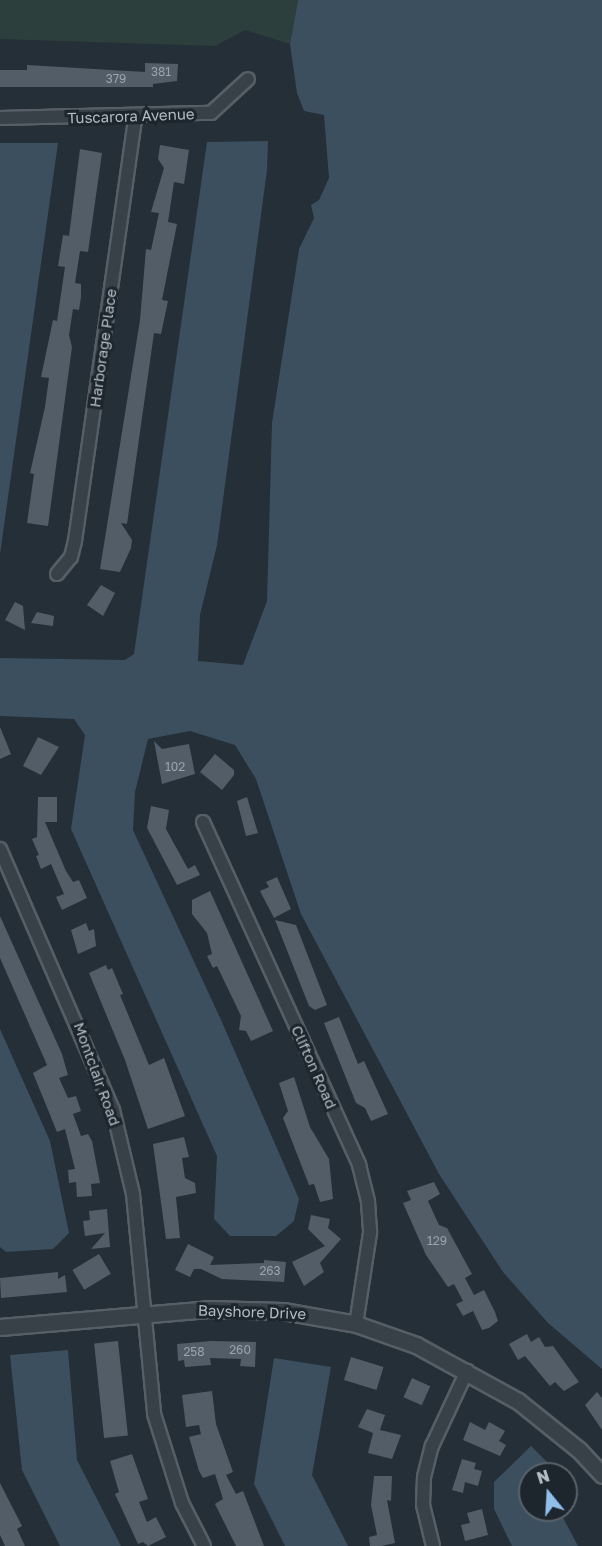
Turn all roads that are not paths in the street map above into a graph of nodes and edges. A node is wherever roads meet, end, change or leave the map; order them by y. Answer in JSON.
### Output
{"nodes":[{"id":1,"x":248,"y":79,"type":"dead end"},
{"id":2,"x":135,"y":117,"type":"junction"},
{"id":3,"x":0,"y":118,"type":"edge"},
{"id":4,"x":57,"y":574,"type":"dead end"},
{"id":5,"x":203,"y":822,"type":"dead end"},
{"id":6,"x":0,"y":849,"type":"edge"},
{"id":7,"x":147,"y":1313,"type":"junction"},
{"id":8,"x":357,"y":1324,"type":"junction"},
{"id":9,"x":0,"y":1327,"type":"edge"},
{"id":10,"x":467,"y":1371,"type":"junction"},
{"id":11,"x":602,"y":1475,"type":"edge"},
{"id":12,"x":204,"y":1546,"type":"edge"},
{"id":13,"x":433,"y":1546,"type":"edge"}],
"edges":[{"from":1,"to":2,"type":"street","name":"Tuscarora Avenue"},
{"from":2,"to":3,"type":"street","name":"Tuscarora Avenue"},
{"from":2,"to":4,"type":"street","name":"Harborage Place"},
{"from":5,"to":8,"type":"street","name":"Clifton Road"},
{"from":6,"to":7,"type":"street","name":"Montclair Road"},
{"from":7,"to":8,"type":"street","name":"Bayshore Drive"},
{"from":7,"to":9,"type":"street","name":"Bayshore Drive"},
{"from":7,"to":12,"type":"street","name":"Montclair Road"},
{"from":8,"to":10,"type":"street","name":"Bayshore Drive"},
{"from":10,"to":11,"type":"street","name":"Bayshore Drive"},
{"from":10,"to":13,"type":"street"}]}
